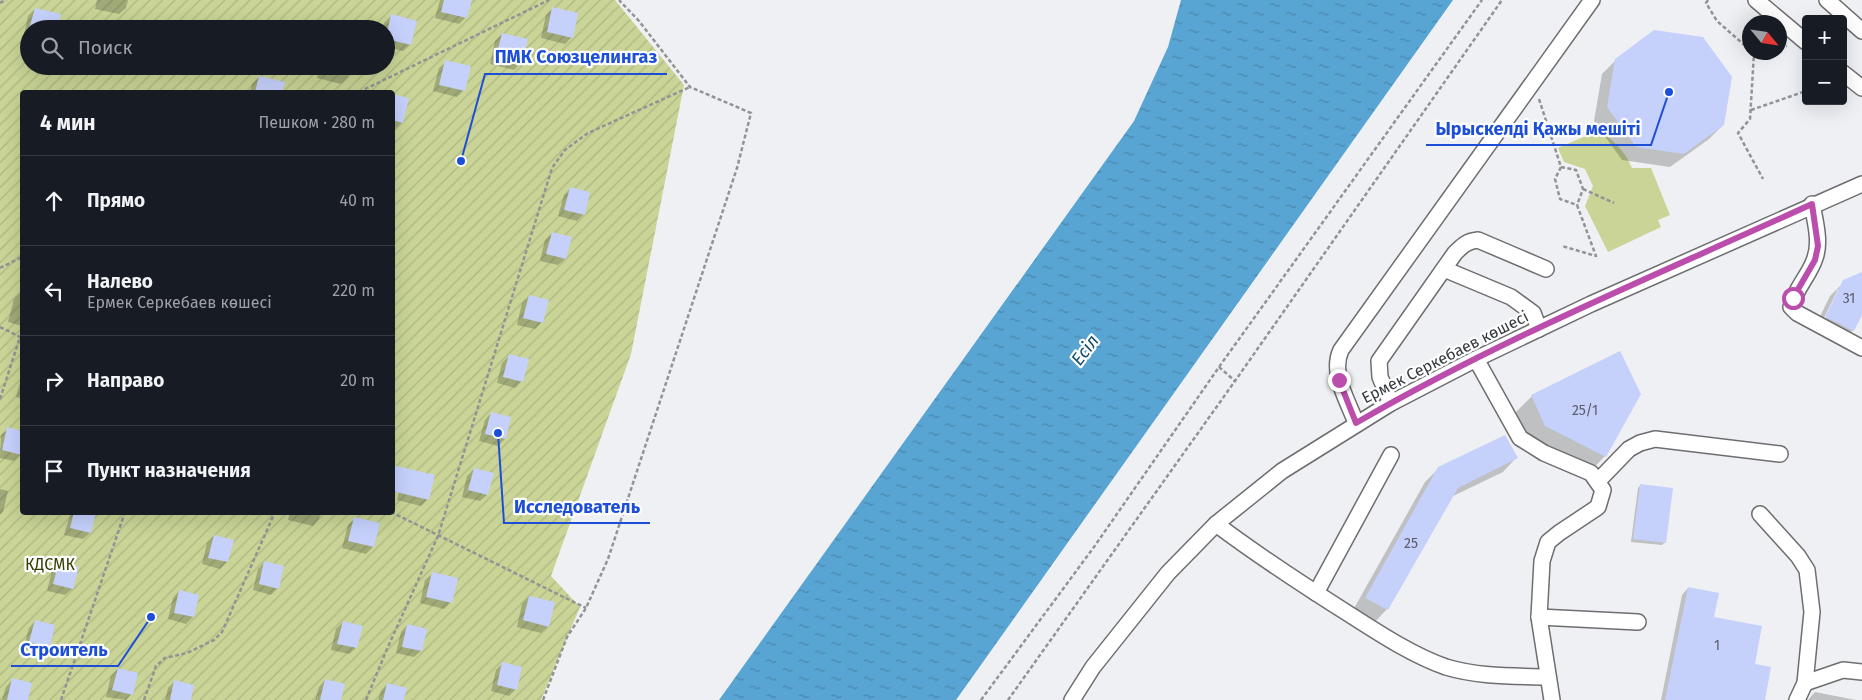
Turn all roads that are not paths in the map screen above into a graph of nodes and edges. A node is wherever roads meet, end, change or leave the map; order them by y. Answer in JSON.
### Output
{"nodes":[{"id":1,"x":1592,"y":0,"type":"edge"},
{"id":2,"x":1756,"y":0,"type":"edge"},
{"id":3,"x":1827,"y":0,"type":"edge"},
{"id":4,"x":1862,"y":31,"type":"edge"},
{"id":5,"x":1802,"y":39,"type":"edge"},
{"id":6,"x":1847,"y":76,"type":"edge"},
{"id":7,"x":1862,"y":88,"type":"edge"},
{"id":8,"x":1862,"y":184,"type":"edge"},
{"id":9,"x":1812,"y":204,"type":"junction"},
{"id":10,"x":1444,"y":269,"type":"junction"},
{"id":11,"x":1546,"y":269,"type":"dead end"},
{"id":12,"x":1539,"y":329,"type":"junction"},
{"id":13,"x":1862,"y":348,"type":"edge"},
{"id":14,"x":1476,"y":359,"type":"junction"},
{"id":15,"x":1392,"y":403,"type":"junction"},
{"id":16,"x":1356,"y":423,"type":"junction"},
{"id":17,"x":1780,"y":454,"type":"dead end"},
{"id":18,"x":1391,"y":455,"type":"dead end"},
{"id":19,"x":1598,"y":481,"type":"junction"},
{"id":20,"x":1760,"y":514,"type":"dead end"},
{"id":21,"x":1216,"y":524,"type":"junction"},
{"id":22,"x":1316,"y":593,"type":"junction"},
{"id":23,"x":1539,"y":617,"type":"junction"},
{"id":24,"x":1638,"y":622,"type":"dead end"},
{"id":25,"x":1862,"y":672,"type":"edge"},
{"id":26,"x":1548,"y":677,"type":"junction"},
{"id":27,"x":1805,"y":683,"type":"junction"},
{"id":28,"x":1072,"y":700,"type":"edge"},
{"id":29,"x":1552,"y":700,"type":"edge"},
{"id":30,"x":1797,"y":700,"type":"edge"}],
"edges":[{"from":1,"to":16,"type":"street"},
{"from":2,"to":5,"type":"street"},
{"from":3,"to":4,"type":"street"},
{"from":6,"to":7,"type":"street"},
{"from":8,"to":9,"type":"street","name":"Ермек Серкебаев көшесі"},
{"from":9,"to":12,"type":"street","name":"Ермек Серкебаев көшесі"},
{"from":9,"to":13,"type":"street"},
{"from":10,"to":11,"type":"street"},
{"from":10,"to":12,"type":"street"},
{"from":10,"to":15,"type":"street"},
{"from":12,"to":14,"type":"street","name":"Ермек Серкебаев көшесі"},
{"from":14,"to":15,"type":"street","name":"Ермек Серкебаев көшесі"},
{"from":14,"to":19,"type":"street"},
{"from":15,"to":16,"type":"street","name":"Ермек Серкебаев көшесі"},
{"from":16,"to":21,"type":"street","name":"Ермек Серкебаев көшесі"},
{"from":17,"to":19,"type":"street"},
{"from":18,"to":22,"type":"street"},
{"from":19,"to":23,"type":"street"},
{"from":20,"to":27,"type":"street"},
{"from":21,"to":22,"type":"street"},
{"from":21,"to":28,"type":"street","name":"Ермек Серкебаев көшесі"},
{"from":22,"to":26,"type":"street"},
{"from":23,"to":24,"type":"street"},
{"from":23,"to":26,"type":"street"},
{"from":25,"to":27,"type":"street"},
{"from":26,"to":29,"type":"street"},
{"from":27,"to":30,"type":"street"}]}
